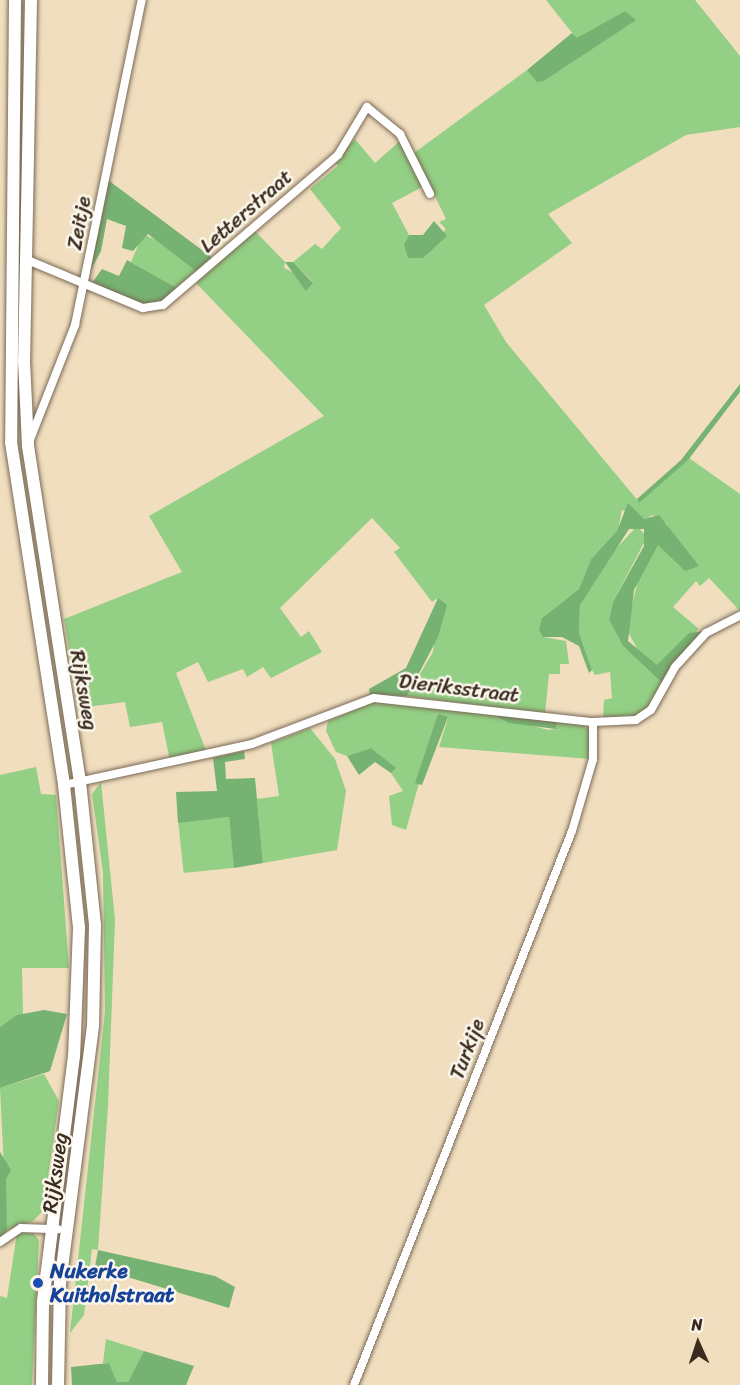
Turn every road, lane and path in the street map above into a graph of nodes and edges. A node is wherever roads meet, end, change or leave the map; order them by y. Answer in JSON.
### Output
{"nodes":[{"id":1,"x":15,"y":0,"type":"edge"},
{"id":2,"x":31,"y":0,"type":"edge"},
{"id":3,"x":142,"y":0,"type":"edge"},
{"id":4,"x":430,"y":194,"type":"dead end"},
{"id":5,"x":25,"y":259,"type":"junction"},
{"id":6,"x":85,"y":282,"type":"junction"},
{"id":7,"x":28,"y":446,"type":"junction"},
{"id":8,"x":740,"y":616,"type":"edge"},
{"id":9,"x":593,"y":722,"type":"junction"},
{"id":10,"x":80,"y":782,"type":"junction"},
{"id":11,"x":64,"y":785,"type":"junction"},
{"id":12,"x":50,"y":1228,"type":"junction"},
{"id":13,"x":66,"y":1230,"type":"junction"},
{"id":14,"x":0,"y":1242,"type":"edge"},
{"id":15,"x":42,"y":1385,"type":"edge"},
{"id":16,"x":58,"y":1385,"type":"edge"},
{"id":17,"x":354,"y":1385,"type":"edge"}],
"edges":[{"from":1,"to":11,"type":"highway","name":"Rijksweg"},
{"from":2,"to":5,"type":"highway","name":"Rijksweg"},
{"from":3,"to":6,"type":"street","name":"Zeitje"},
{"from":4,"to":6,"type":"street","name":"Letterstraat"},
{"from":5,"to":6,"type":"street","name":"Letterstraat"},
{"from":5,"to":7,"type":"highway","name":"Rijksweg"},
{"from":6,"to":7,"type":"street","name":"Zeitje"},
{"from":7,"to":10,"type":"highway","name":"Rijksweg"},
{"from":8,"to":9,"type":"street","name":"Dieriksstraat"},
{"from":9,"to":10,"type":"street","name":"Dieriksstraat"},
{"from":9,"to":17,"type":"street","name":"Turkije"},
{"from":10,"to":11,"type":"street","name":"Dieriksstraat"},
{"from":10,"to":13,"type":"highway","name":"Rijksweg"},
{"from":11,"to":12,"type":"highway","name":"Rijksweg"},
{"from":12,"to":13,"type":"street"},
{"from":12,"to":14,"type":"street"},
{"from":12,"to":15,"type":"highway","name":"Rijksweg"},
{"from":13,"to":16,"type":"highway","name":"Rijksweg"}]}
